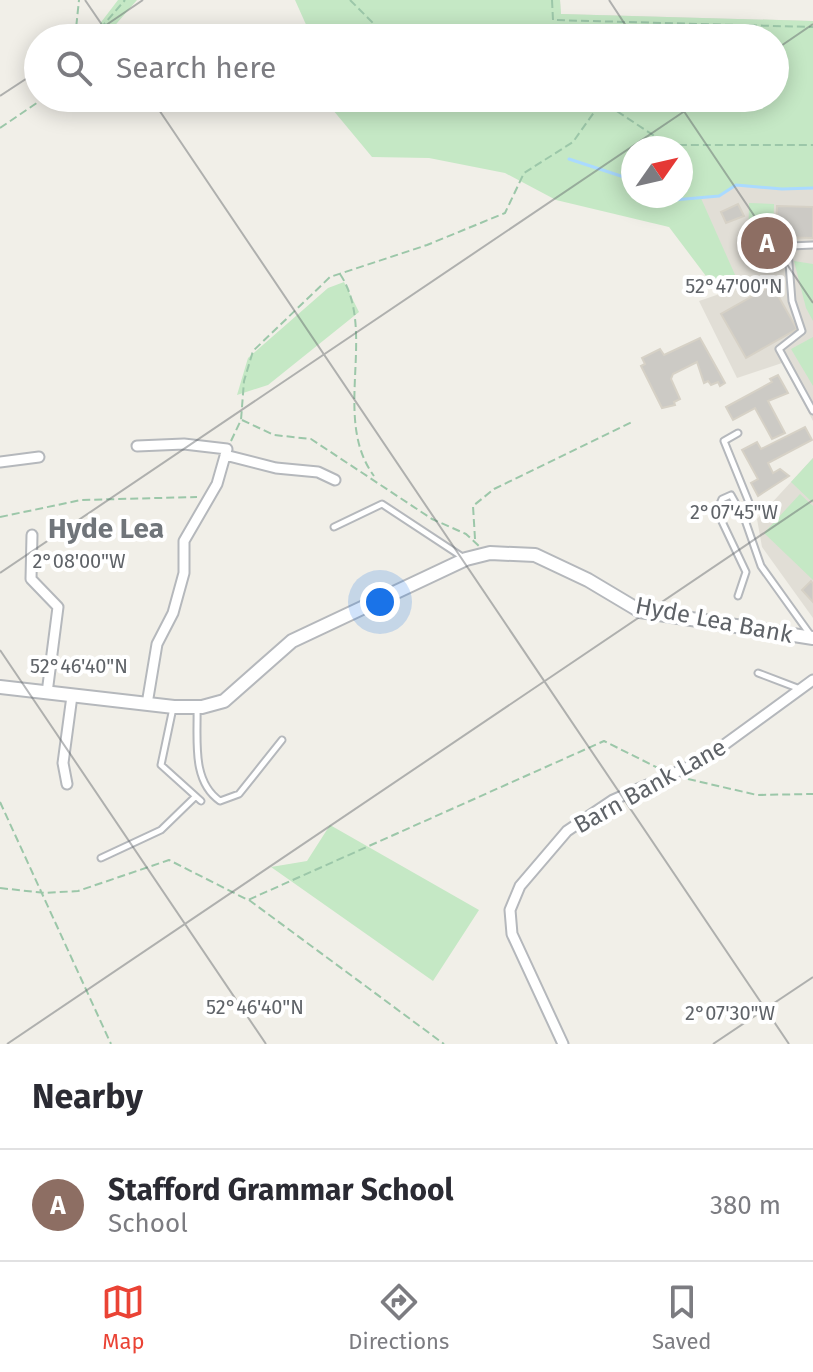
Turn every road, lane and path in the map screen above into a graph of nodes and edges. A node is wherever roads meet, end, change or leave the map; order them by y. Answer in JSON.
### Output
{"nodes":[{"id":1,"x":79,"y":0,"type":"edge"},
{"id":2,"x":125,"y":0,"type":"edge"},
{"id":3,"x":350,"y":0,"type":"edge"},
{"id":4,"x":552,"y":0,"type":"edge"},
{"id":5,"x":76,"y":24,"type":"edge"},
{"id":6,"x":104,"y":24,"type":"edge"},
{"id":7,"x":374,"y":24,"type":"edge"},
{"id":8,"x":702,"y":24,"type":"edge"},
{"id":9,"x":789,"y":26,"type":"edge"},
{"id":10,"x":813,"y":27,"type":"edge"},
{"id":11,"x":24,"y":112,"type":"edge"},
{"id":12,"x":594,"y":112,"type":"edge"},
{"id":13,"x":618,"y":112,"type":"edge"},
{"id":14,"x":0,"y":128,"type":"edge"},
{"id":15,"x":813,"y":145,"type":"edge"},
{"id":16,"x":813,"y":245,"type":"edge"},
{"id":17,"x":340,"y":274,"type":"junction"},
{"id":18,"x":813,"y":411,"type":"edge"},
{"id":19,"x":241,"y":420,"type":"junction"},
{"id":20,"x":634,"y":421,"type":"dead end"},
{"id":21,"x":738,"y":433,"type":"dead end"},
{"id":22,"x":137,"y":446,"type":"dead end"},
{"id":23,"x":226,"y":452,"type":"junction"},
{"id":24,"x":39,"y":457,"type":"dead end"},
{"id":25,"x":0,"y":462,"type":"edge"},
{"id":26,"x":335,"y":480,"type":"dead end"},
{"id":27,"x":377,"y":481,"type":"junction"},
{"id":28,"x":206,"y":499,"type":"junction"},
{"id":29,"x":0,"y":517,"type":"edge"},
{"id":30,"x":745,"y":520,"type":"junction"},
{"id":31,"x":334,"y":527,"type":"dead end"},
{"id":32,"x":32,"y":535,"type":"dead end"},
{"id":33,"x":475,"y":540,"type":"junction"},
{"id":34,"x":484,"y":554,"type":"junction"},
{"id":35,"x":466,"y":559,"type":"junction"},
{"id":36,"x":738,"y":596,"type":"dead end"},
{"id":37,"x":813,"y":638,"type":"edge"},
{"id":38,"x":758,"y":673,"type":"dead end"},
{"id":39,"x":813,"y":680,"type":"edge"},
{"id":40,"x":0,"y":687,"type":"edge"},
{"id":41,"x":801,"y":689,"type":"junction"},
{"id":42,"x":47,"y":693,"type":"junction"},
{"id":43,"x":72,"y":696,"type":"junction"},
{"id":44,"x":147,"y":704,"type":"junction"},
{"id":45,"x":174,"y":707,"type":"junction"},
{"id":46,"x":197,"y":707,"type":"junction"},
{"id":47,"x":282,"y":740,"type":"dead end"},
{"id":48,"x":672,"y":775,"type":"junction"},
{"id":49,"x":67,"y":784,"type":"dead end"},
{"id":50,"x":813,"y":794,"type":"edge"},
{"id":51,"x":0,"y":802,"type":"edge"},
{"id":52,"x":101,"y":858,"type":"dead end"},
{"id":53,"x":0,"y":888,"type":"edge"},
{"id":54,"x":45,"y":893,"type":"junction"},
{"id":55,"x":248,"y":900,"type":"junction"},
{"id":56,"x":111,"y":1044,"type":"edge"},
{"id":57,"x":444,"y":1044,"type":"edge"},
{"id":58,"x":563,"y":1044,"type":"edge"}],
"edges":[{"from":1,"to":5,"type":"path"},
{"from":2,"to":6,"type":"path"},
{"from":3,"to":7,"type":"path"},
{"from":4,"to":8,"type":"path"},
{"from":9,"to":10,"type":"path"},
{"from":11,"to":14,"type":"path"},
{"from":12,"to":17,"type":"path"},
{"from":13,"to":15,"type":"path"},
{"from":16,"to":18,"type":"lane"},
{"from":17,"to":19,"type":"path"},
{"from":17,"to":27,"type":"path"},
{"from":19,"to":23,"type":"path"},
{"from":19,"to":27,"type":"path"},
{"from":20,"to":33,"type":"path"},
{"from":21,"to":30,"type":"lane"},
{"from":22,"to":23,"type":"street"},
{"from":23,"to":26,"type":"street"},
{"from":23,"to":28,"type":"street"},
{"from":24,"to":25,"type":"street"},
{"from":27,"to":33,"type":"path"},
{"from":28,"to":29,"type":"path"},
{"from":28,"to":44,"type":"street"},
{"from":30,"to":36,"type":"lane"},
{"from":30,"to":37,"type":"lane"},
{"from":31,"to":35,"type":"lane"},
{"from":32,"to":42,"type":"street"},
{"from":33,"to":34,"type":"path"},
{"from":34,"to":35,"type":"street","name":"Hyde Lea Bank"},
{"from":34,"to":37,"type":"street","name":"Hyde Lea Bank"},
{"from":35,"to":46,"type":"street","name":"Hyde Lea Bank"},
{"from":38,"to":41,"type":"lane"},
{"from":39,"to":41,"type":"street","name":"Barn Bank Lane"},
{"from":40,"to":42,"type":"street","name":"Hyde Lea Bank"},
{"from":41,"to":48,"type":"street","name":"Barn Bank Lane"},
{"from":42,"to":43,"type":"street","name":"Hyde Lea Bank"},
{"from":43,"to":44,"type":"street","name":"Hyde Lea Bank"},
{"from":43,"to":49,"type":"street"},
{"from":44,"to":45,"type":"street","name":"Hyde Lea Bank"},
{"from":45,"to":46,"type":"street","name":"Hyde Lea Bank"},
{"from":45,"to":52,"type":"lane"},
{"from":46,"to":47,"type":"lane"},
{"from":48,"to":50,"type":"path"},
{"from":48,"to":55,"type":"path"},
{"from":48,"to":58,"type":"street","name":"Barn Bank Lane"},
{"from":51,"to":54,"type":"path"},
{"from":53,"to":54,"type":"path"},
{"from":54,"to":55,"type":"path"},
{"from":54,"to":56,"type":"path"},
{"from":55,"to":57,"type":"path"}]}
